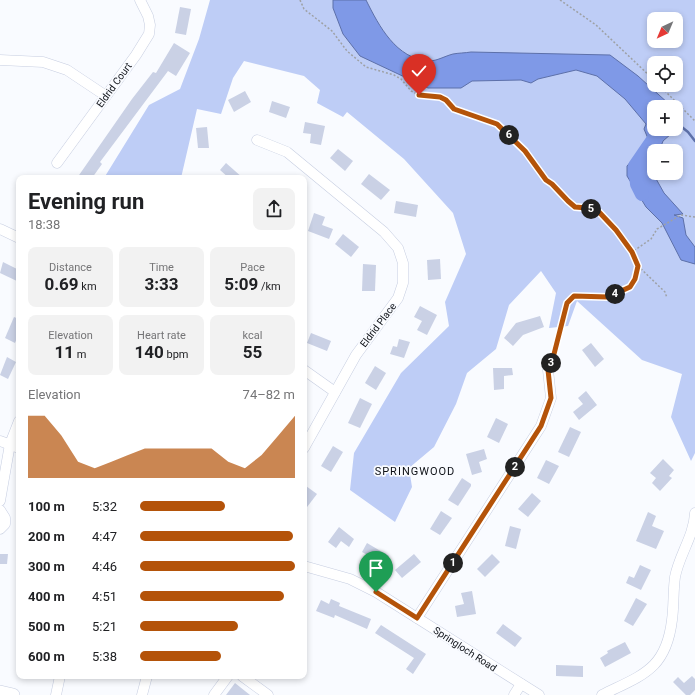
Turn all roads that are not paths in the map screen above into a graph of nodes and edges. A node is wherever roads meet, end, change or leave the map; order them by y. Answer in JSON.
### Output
{"nodes":[{"id":1,"x":140,"y":0,"type":"edge"},
{"id":2,"x":0,"y":60,"type":"edge"},
{"id":3,"x":106,"y":96,"type":"junction"},
{"id":4,"x":257,"y":140,"type":"dead end"},
{"id":5,"x":57,"y":163,"type":"dead end"},
{"id":6,"x":0,"y":229,"type":"edge"},
{"id":7,"x":16,"y":237,"type":"edge"},
{"id":8,"x":548,"y":370,"type":"road end"},
{"id":9,"x":307,"y":372,"type":"edge"},
{"id":10,"x":335,"y":392,"type":"junction"},
{"id":11,"x":16,"y":429,"type":"edge"},
{"id":12,"x":307,"y":443,"type":"edge"},
{"id":13,"x":10,"y":444,"type":"edge"},
{"id":14,"x":0,"y":501,"type":"edge"},
{"id":15,"x":0,"y":510,"type":"edge"},
{"id":16,"x":695,"y":513,"type":"edge"},
{"id":17,"x":0,"y":529,"type":"edge"},
{"id":18,"x":307,"y":567,"type":"edge"},
{"id":19,"x":417,"y":618,"type":"junction"},
{"id":20,"x":59,"y":679,"type":"edge"},
{"id":21,"x":146,"y":679,"type":"edge"},
{"id":22,"x":226,"y":679,"type":"edge"},
{"id":23,"x":246,"y":679,"type":"edge"},
{"id":24,"x":521,"y":684,"type":"junction"},
{"id":25,"x":0,"y":692,"type":"edge"},
{"id":26,"x":13,"y":695,"type":"edge"},
{"id":27,"x":56,"y":695,"type":"edge"},
{"id":28,"x":142,"y":695,"type":"edge"},
{"id":29,"x":214,"y":695,"type":"edge"},
{"id":30,"x":268,"y":695,"type":"edge"},
{"id":31,"x":514,"y":695,"type":"edge"},
{"id":32,"x":539,"y":695,"type":"edge"},
{"id":33,"x":602,"y":695,"type":"edge"}],
"edges":[{"from":1,"to":3,"type":"street","name":"Eldrid Court"},
{"from":2,"to":3,"type":"street"},
{"from":3,"to":5,"type":"street","name":"Eldrid Court"},
{"from":4,"to":10,"type":"street","name":"Eldrid Place"},
{"from":6,"to":7,"type":"street"},
{"from":8,"to":19,"type":"street"},
{"from":9,"to":10,"type":"street"},
{"from":10,"to":12,"type":"street","name":"Eldrid Place"},
{"from":11,"to":13,"type":"street"},
{"from":13,"to":14,"type":"street"},
{"from":15,"to":17,"type":"street"},
{"from":16,"to":33,"type":"street"},
{"from":18,"to":19,"type":"street","name":"Springloch Road"},
{"from":19,"to":24,"type":"street","name":"Springloch Road"},
{"from":20,"to":27,"type":"street"},
{"from":21,"to":28,"type":"street"},
{"from":22,"to":29,"type":"street"},
{"from":23,"to":30,"type":"street"},
{"from":24,"to":31,"type":"street"},
{"from":24,"to":32,"type":"street","name":"Springloch Road"},
{"from":25,"to":26,"type":"main road"}]}
